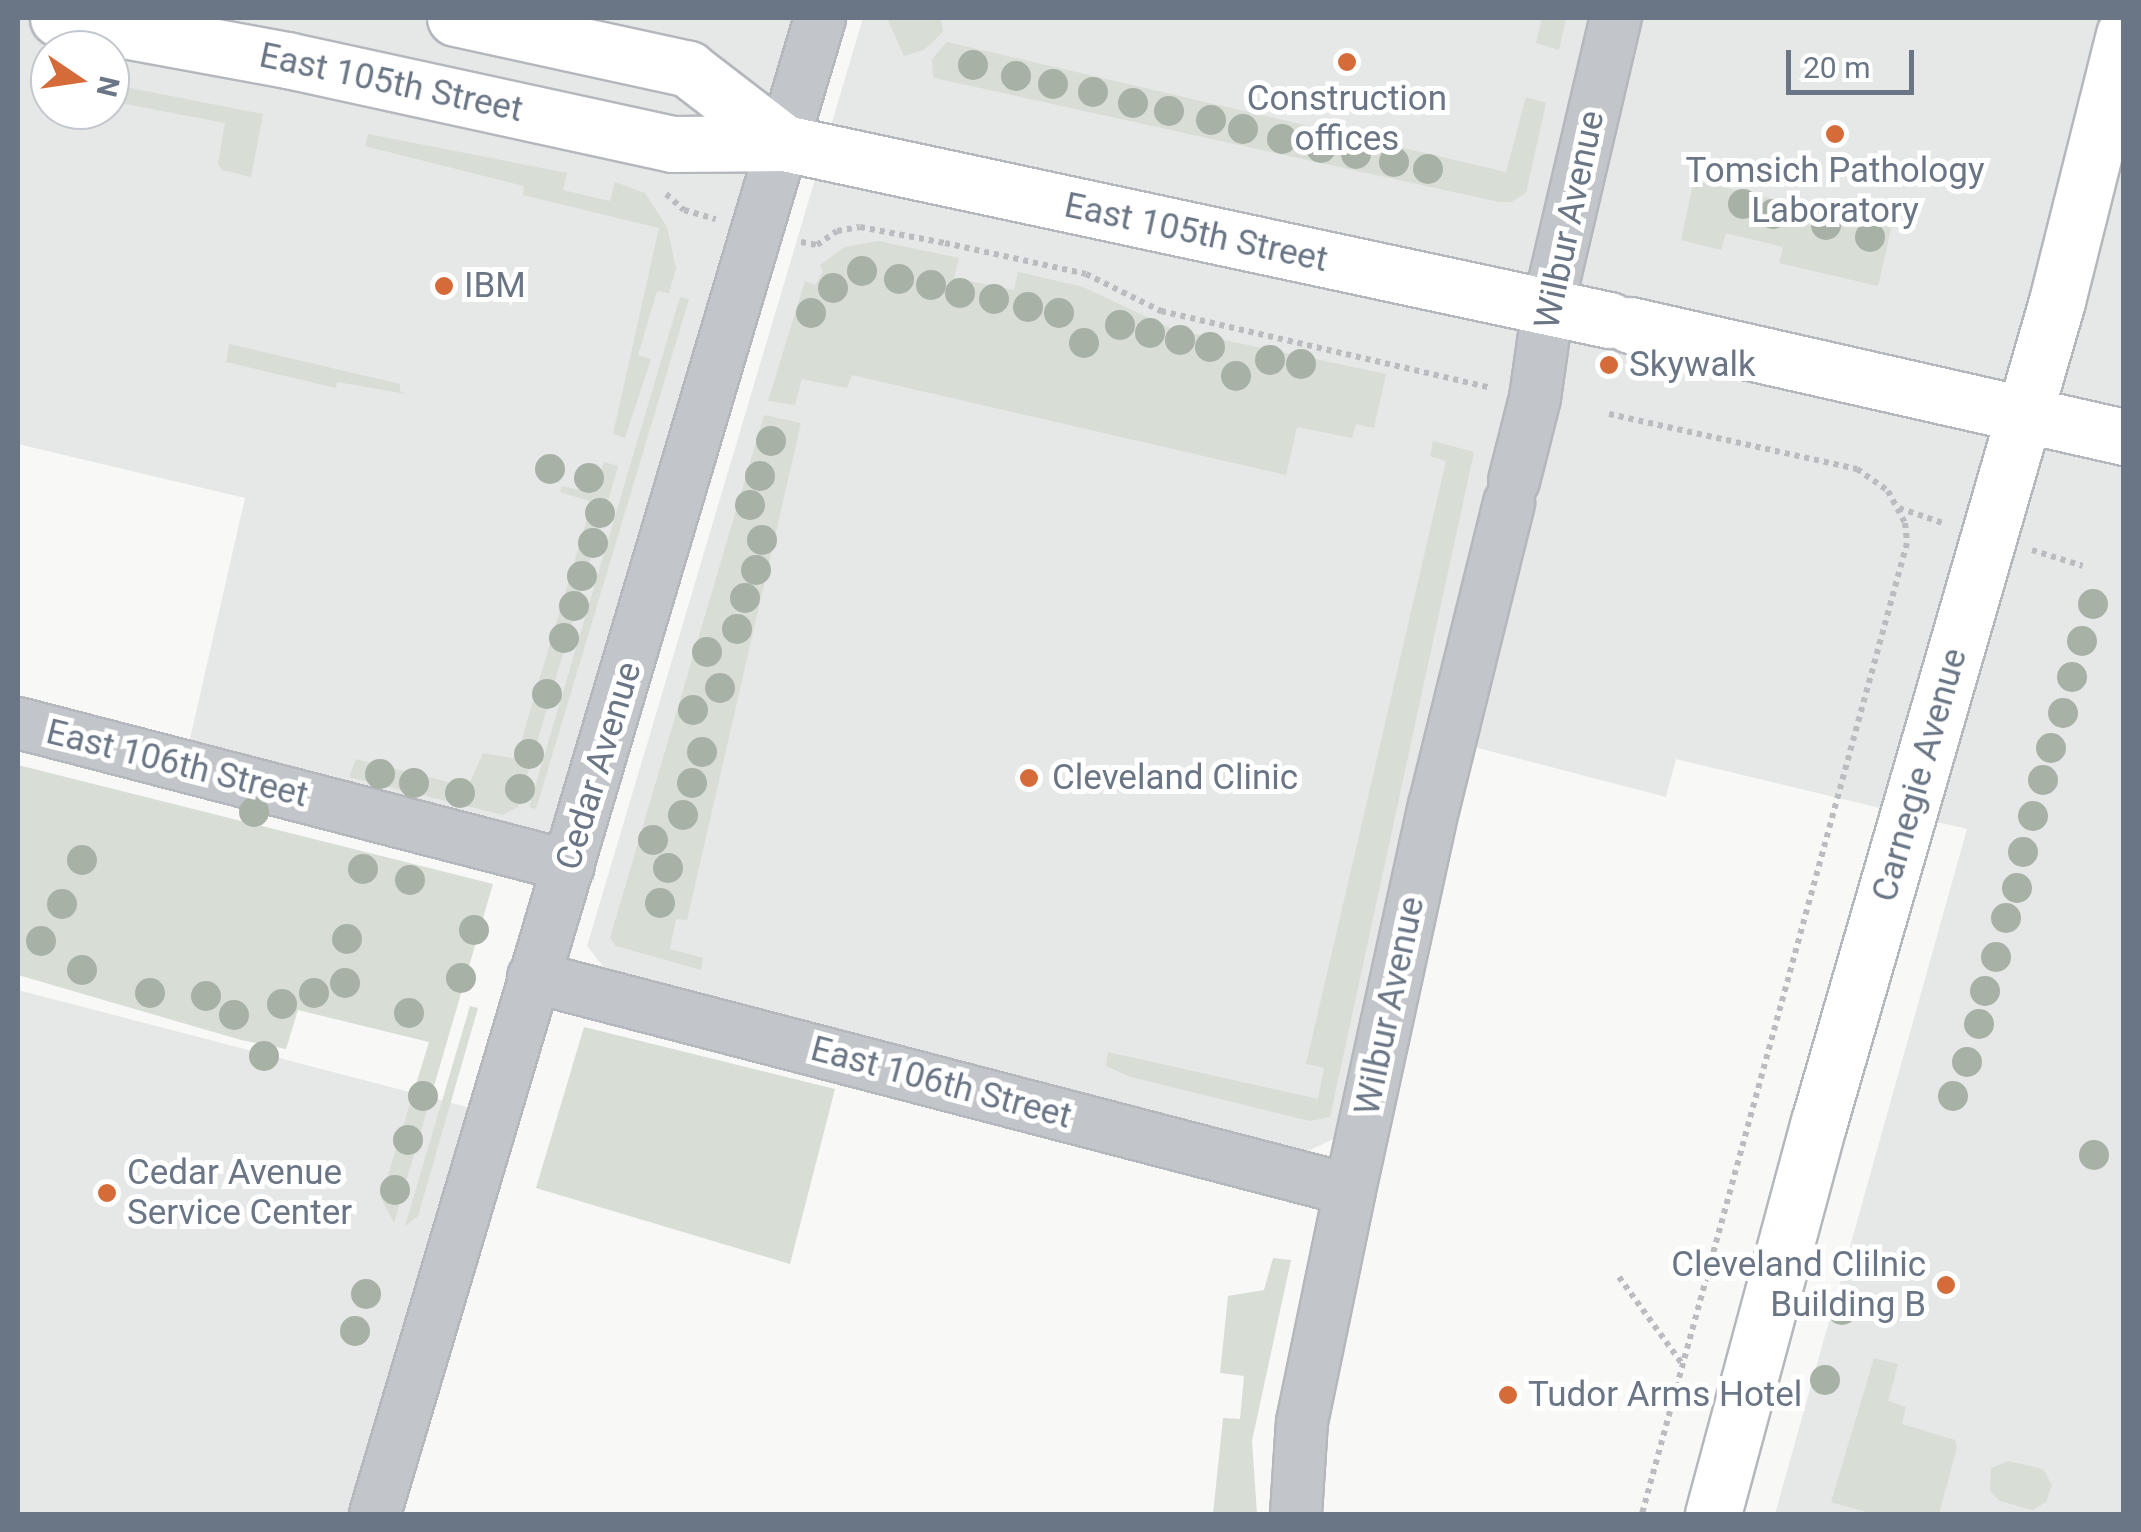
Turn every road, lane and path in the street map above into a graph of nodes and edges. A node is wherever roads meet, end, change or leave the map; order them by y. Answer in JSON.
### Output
{"nodes":[{"id":1,"x":58,"y":18,"type":"edge"},
{"id":2,"x":455,"y":18,"type":"edge"},
{"id":3,"x":820,"y":18,"type":"edge"},
{"id":4,"x":1616,"y":18,"type":"edge"},
{"id":5,"x":2124,"y":34,"type":"edge"},
{"id":6,"x":784,"y":142,"type":"junction"},
{"id":7,"x":806,"y":243,"type":"dead end"},
{"id":8,"x":1548,"y":307,"type":"junction"},
{"id":9,"x":1500,"y":390,"type":"dead end"},
{"id":10,"x":1609,"y":414,"type":"dead end"},
{"id":11,"x":2024,"y":414,"type":"junction"},
{"id":12,"x":2124,"y":438,"type":"edge"},
{"id":13,"x":18,"y":723,"type":"edge"},
{"id":14,"x":569,"y":866,"type":"junction"},
{"id":15,"x":533,"y":977,"type":"junction"},
{"id":16,"x":1350,"y":1190,"type":"junction"},
{"id":17,"x":1619,"y":1277,"type":"dead end"},
{"id":18,"x":1683,"y":1365,"type":"junction"},
{"id":19,"x":375,"y":1514,"type":"edge"},
{"id":20,"x":1296,"y":1514,"type":"edge"},
{"id":21,"x":1642,"y":1514,"type":"edge"},
{"id":22,"x":1713,"y":1514,"type":"edge"}],
"edges":[{"from":1,"to":6,"type":"main road","name":"East 105th Street"},
{"from":2,"to":6,"type":"main road","name":"East 105th Street"},
{"from":3,"to":6,"type":"street","name":"Cedar Avenue"},
{"from":4,"to":8,"type":"street","name":"Wilbur Avenue"},
{"from":5,"to":11,"type":"main road","name":"Carnegie Avenue"},
{"from":6,"to":8,"type":"main road","name":"East 105th Street"},
{"from":6,"to":14,"type":"street","name":"Cedar Avenue"},
{"from":7,"to":9,"type":"path"},
{"from":8,"to":11,"type":"main road","name":"East 105th Street"},
{"from":8,"to":16,"type":"street","name":"Wilbur Avenue"},
{"from":10,"to":18,"type":"path"},
{"from":11,"to":12,"type":"main road","name":"East 105th Street"},
{"from":11,"to":22,"type":"main road","name":"Carnegie Avenue"},
{"from":13,"to":14,"type":"street","name":"East 106th Street"},
{"from":14,"to":15,"type":"street","name":"Cedar Avenue"},
{"from":15,"to":16,"type":"street","name":"East 106th Street"},
{"from":15,"to":19,"type":"street","name":"Cedar Avenue"},
{"from":16,"to":20,"type":"street","name":"Wilbur Avenue"},
{"from":17,"to":18,"type":"path"},
{"from":18,"to":21,"type":"path"}]}
